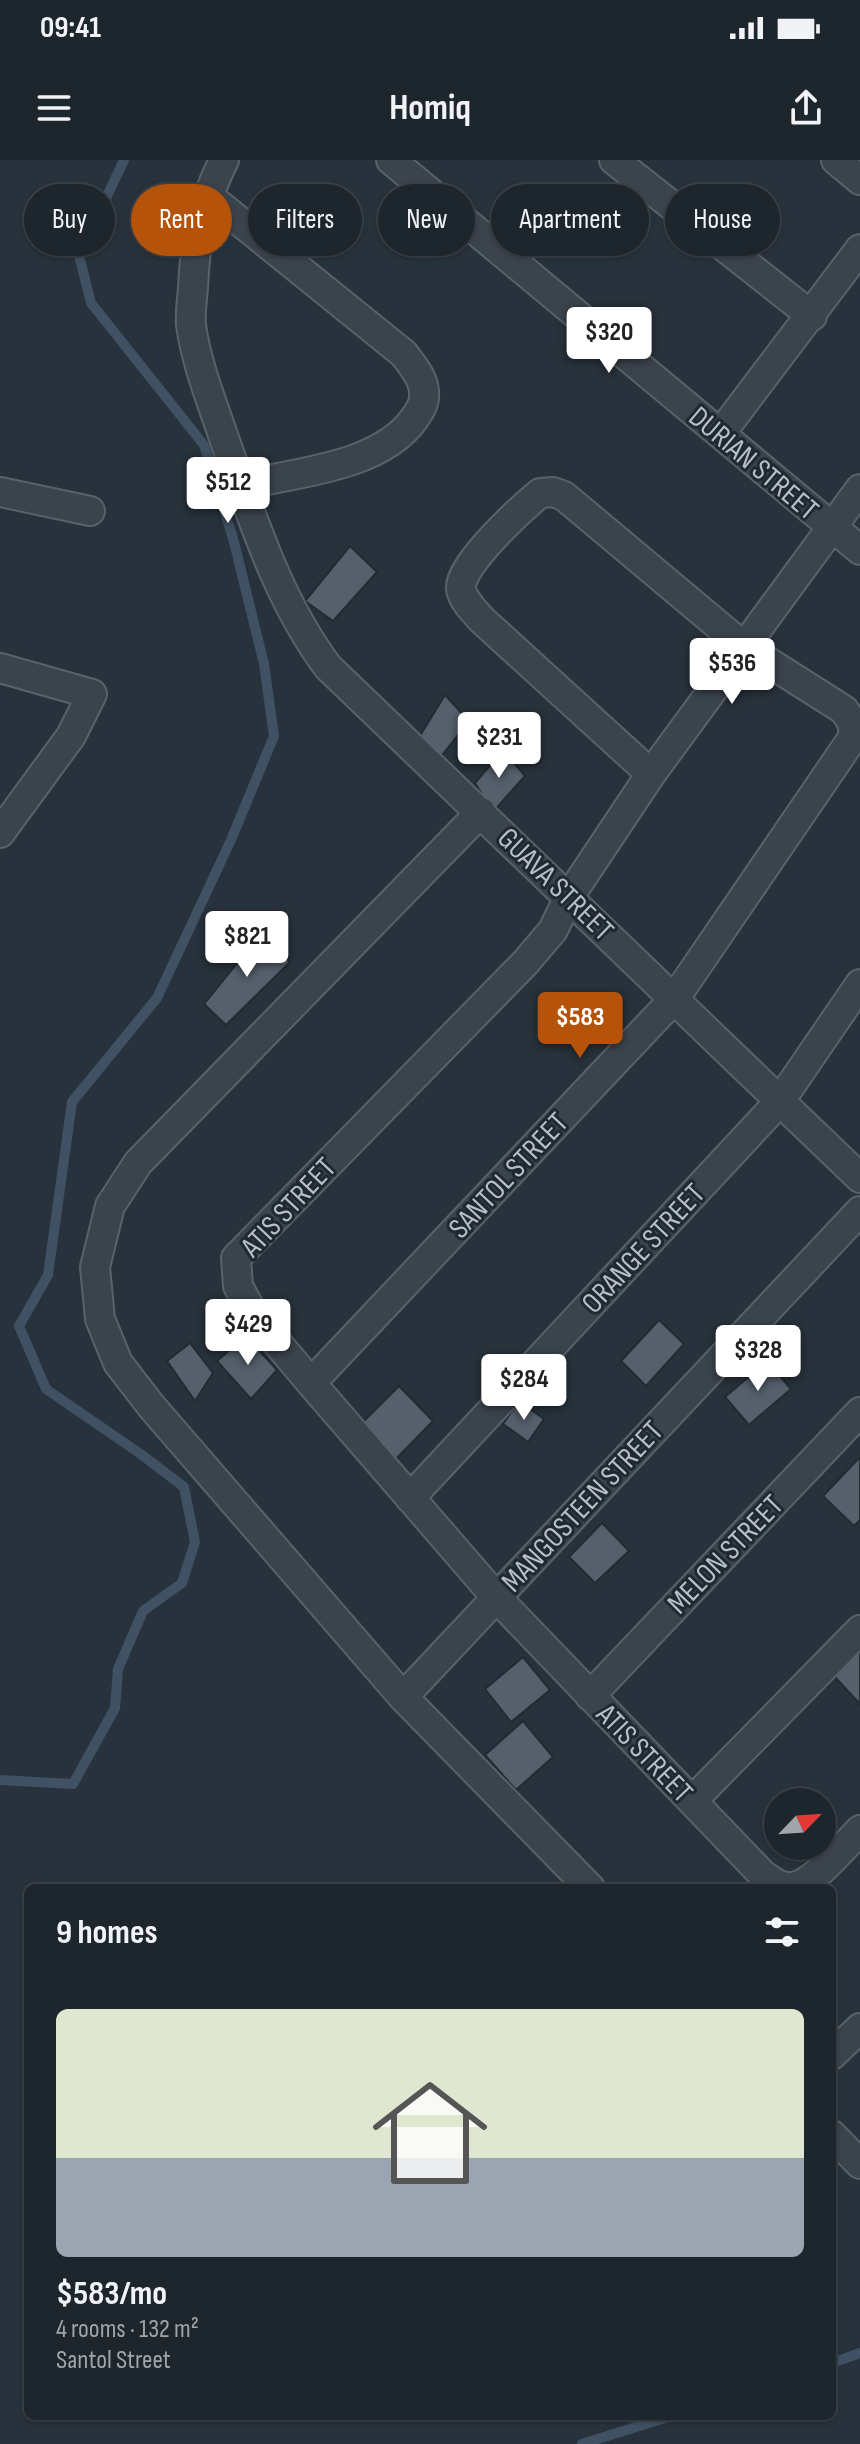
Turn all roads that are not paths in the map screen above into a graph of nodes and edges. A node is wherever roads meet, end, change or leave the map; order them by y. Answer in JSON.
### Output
{"nodes":[{"id":1,"x":224,"y":160,"type":"edge"},
{"id":2,"x":391,"y":160,"type":"edge"},
{"id":3,"x":614,"y":160,"type":"edge"},
{"id":4,"x":836,"y":160,"type":"edge"},
{"id":5,"x":860,"y":180,"type":"edge"},
{"id":6,"x":212,"y":184,"type":"edge"},
{"id":7,"x":232,"y":215,"type":"edge"},
{"id":8,"x":860,"y":249,"type":"edge"},
{"id":9,"x":194,"y":256,"type":"edge"},
{"id":10,"x":812,"y":316,"type":"junction"},
{"id":11,"x":721,"y":433,"type":"junction"},
{"id":12,"x":241,"y":485,"type":"junction"},
{"id":13,"x":860,"y":489,"type":"edge"},
{"id":14,"x":0,"y":492,"type":"edge"},
{"id":15,"x":90,"y":511,"type":"dead end"},
{"id":16,"x":831,"y":527,"type":"junction"},
{"id":17,"x":860,"y":550,"type":"edge"},
{"id":18,"x":743,"y":646,"type":"junction"},
{"id":19,"x":0,"y":668,"type":"edge"},
{"id":20,"x":651,"y":774,"type":"junction"},
{"id":21,"x":481,"y":812,"type":"junction"},
{"id":22,"x":0,"y":833,"type":"edge"},
{"id":23,"x":569,"y":897,"type":"junction"},
{"id":24,"x":860,"y":984,"type":"edge"},
{"id":25,"x":675,"y":998,"type":"junction"},
{"id":26,"x":780,"y":1101,"type":"junction"},
{"id":27,"x":860,"y":1178,"type":"edge"},
{"id":28,"x":860,"y":1211,"type":"edge"},
{"id":29,"x":311,"y":1383,"type":"junction"},
{"id":30,"x":860,"y":1412,"type":"edge"},
{"id":31,"x":410,"y":1498,"type":"junction"},
{"id":32,"x":496,"y":1597,"type":"junction"},
{"id":33,"x":860,"y":1630,"type":"edge"},
{"id":34,"x":590,"y":1696,"type":"junction"},
{"id":35,"x":403,"y":1697,"type":"junction"},
{"id":36,"x":692,"y":1801,"type":"junction"},
{"id":37,"x":860,"y":1830,"type":"edge"},
{"id":38,"x":586,"y":1884,"type":"edge"},
{"id":39,"x":776,"y":1884,"type":"edge"},
{"id":40,"x":801,"y":1884,"type":"edge"},
{"id":41,"x":860,"y":2028,"type":"edge"},
{"id":42,"x":836,"y":2051,"type":"edge"},
{"id":43,"x":836,"y":2139,"type":"edge"},
{"id":44,"x":860,"y":2164,"type":"edge"}],
"edges":[{"from":1,"to":6,"type":"street","name":"GUAVA STREET"},
{"from":2,"to":11,"type":"street","name":"DURIAN STREET"},
{"from":3,"to":10,"type":"street"},
{"from":4,"to":5,"type":"street"},
{"from":7,"to":12,"type":"street"},
{"from":8,"to":10,"type":"street"},
{"from":9,"to":12,"type":"street","name":"GUAVA STREET"},
{"from":10,"to":11,"type":"street"},
{"from":11,"to":16,"type":"street","name":"DURIAN STREET"},
{"from":12,"to":21,"type":"street","name":"GUAVA STREET"},
{"from":13,"to":16,"type":"street","name":"ATIS STREET"},
{"from":14,"to":15,"type":"street"},
{"from":16,"to":17,"type":"street","name":"DURIAN STREET"},
{"from":16,"to":18,"type":"street","name":"ATIS STREET"},
{"from":18,"to":20,"type":"street","name":"ATIS STREET"},
{"from":18,"to":20,"type":"street"},
{"from":18,"to":25,"type":"street","name":"SANTOL STREET"},
{"from":19,"to":22,"type":"street"},
{"from":20,"to":23,"type":"street","name":"ATIS STREET"},
{"from":21,"to":23,"type":"street","name":"GUAVA STREET"},
{"from":21,"to":35,"type":"street"},
{"from":23,"to":25,"type":"street","name":"GUAVA STREET"},
{"from":23,"to":29,"type":"street","name":"ATIS STREET"},
{"from":24,"to":26,"type":"street","name":"ORANGE STREET"},
{"from":25,"to":26,"type":"street","name":"GUAVA STREET"},
{"from":25,"to":29,"type":"street","name":"SANTOL STREET"},
{"from":26,"to":27,"type":"street","name":"GUAVA STREET"},
{"from":26,"to":31,"type":"street","name":"ORANGE STREET"},
{"from":28,"to":32,"type":"street","name":"MANGOSTEEN STREET"},
{"from":29,"to":31,"type":"street","name":"ATIS STREET"},
{"from":30,"to":34,"type":"street","name":"MELON STREET"},
{"from":31,"to":32,"type":"street","name":"ATIS STREET"},
{"from":32,"to":34,"type":"street","name":"ATIS STREET"},
{"from":32,"to":35,"type":"street","name":"MANGOSTEEN STREET"},
{"from":33,"to":36,"type":"street"},
{"from":34,"to":36,"type":"street","name":"ATIS STREET"},
{"from":35,"to":38,"type":"street"},
{"from":36,"to":39,"type":"street","name":"ATIS STREET"},
{"from":37,"to":40,"type":"street"},
{"from":41,"to":42,"type":"street"},
{"from":43,"to":44,"type":"street"}]}
